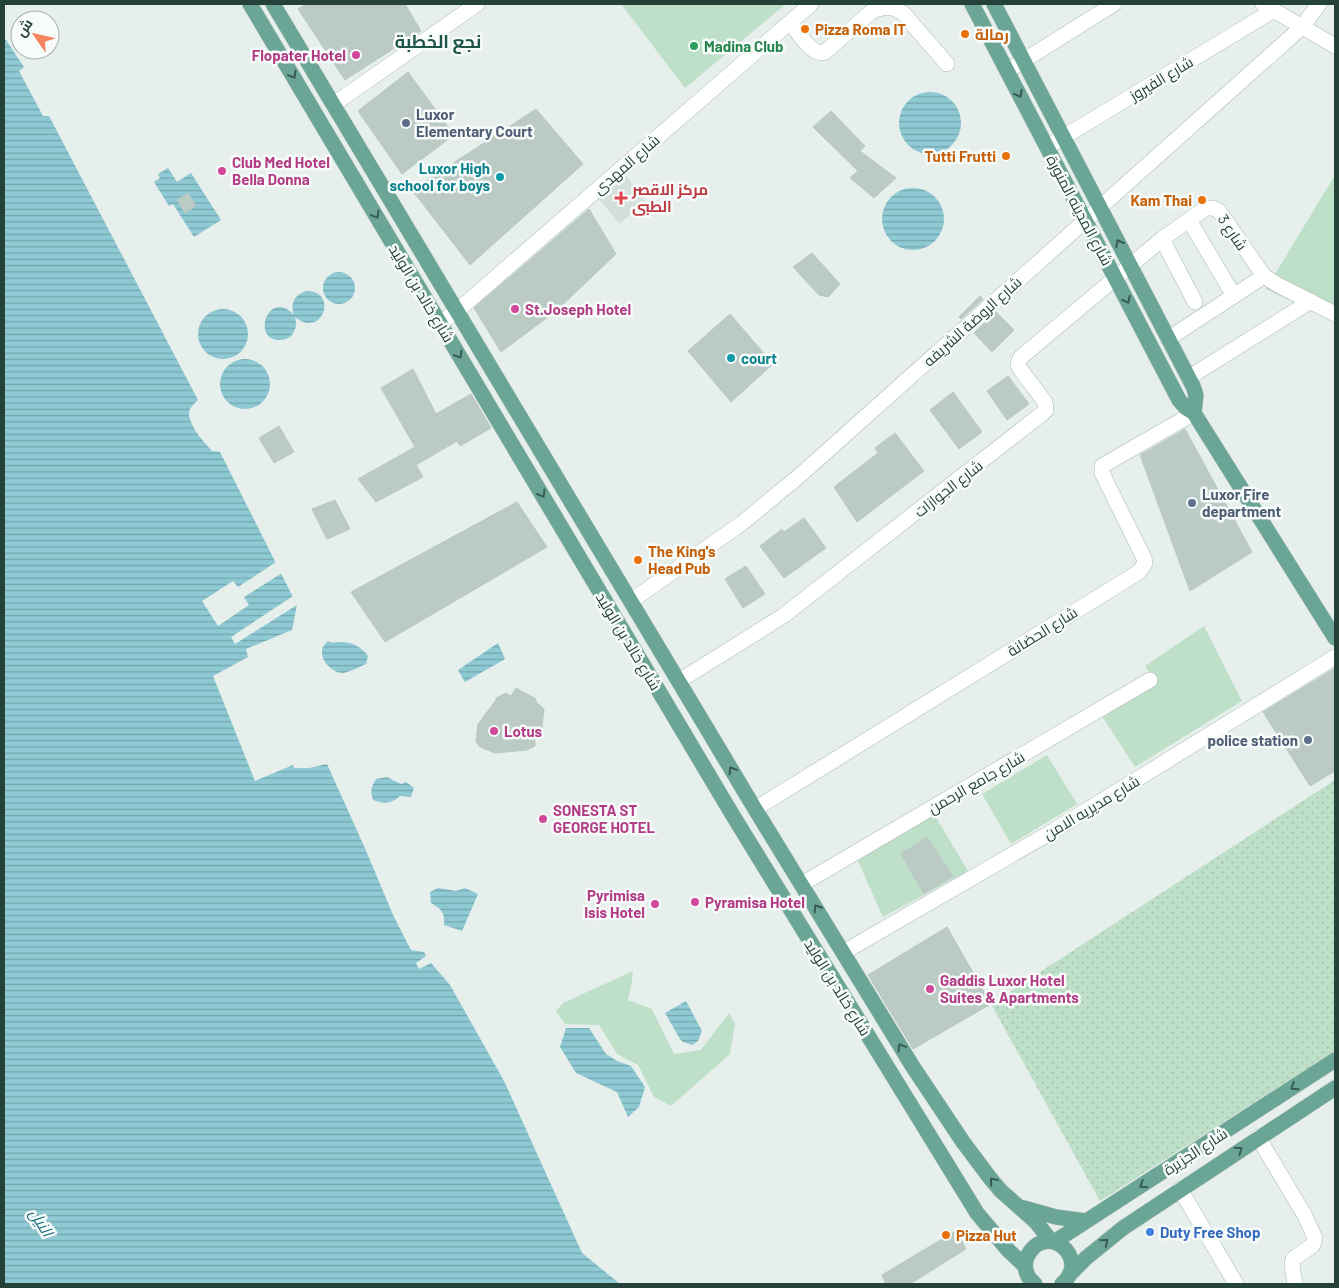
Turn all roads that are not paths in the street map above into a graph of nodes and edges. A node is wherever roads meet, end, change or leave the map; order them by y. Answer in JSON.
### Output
{"nodes":[{"id":1,"x":250,"y":4,"type":"edge"},
{"id":2,"x":273,"y":4,"type":"edge"},
{"id":3,"x":477,"y":4,"type":"edge"},
{"id":4,"x":811,"y":4,"type":"edge"},
{"id":5,"x":972,"y":4,"type":"edge"},
{"id":6,"x":994,"y":4,"type":"edge"},
{"id":7,"x":1114,"y":4,"type":"edge"},
{"id":8,"x":1319,"y":4,"type":"edge"},
{"id":9,"x":1269,"y":7,"type":"edge"},
{"id":10,"x":790,"y":22,"type":"junction"},
{"id":11,"x":1302,"y":27,"type":"junction"},
{"id":12,"x":1335,"y":46,"type":"edge"},
{"id":13,"x":1023,"y":60,"type":"junction"},
{"id":14,"x":947,"y":64,"type":"dead end"},
{"id":15,"x":1007,"y":71,"type":"junction"},
{"id":16,"x":334,"y":104,"type":"junction"},
{"id":17,"x":1063,"y":137,"type":"junction"},
{"id":18,"x":1047,"y":147,"type":"junction"},
{"id":19,"x":1100,"y":207,"type":"junction"},
{"id":20,"x":1086,"y":220,"type":"junction"},
{"id":21,"x":1189,"y":220,"type":"junction"},
{"id":22,"x":1162,"y":239,"type":"junction"},
{"id":23,"x":1131,"y":266,"type":"junction"},
{"id":24,"x":1264,"y":276,"type":"junction"},
{"id":25,"x":1116,"y":279,"type":"junction"},
{"id":26,"x":1234,"y":296,"type":"junction"},
{"id":27,"x":1311,"y":301,"type":"junction"},
{"id":28,"x":1195,"y":302,"type":"dead end"},
{"id":29,"x":456,"y":311,"type":"junction"},
{"id":30,"x":1335,"y":314,"type":"edge"},
{"id":31,"x":440,"y":323,"type":"junction"},
{"id":32,"x":1168,"y":339,"type":"junction"},
{"id":33,"x":1188,"y":378,"type":"junction"},
{"id":34,"x":1194,"y":413,"type":"junction"},
{"id":35,"x":530,"y":433,"type":"junction"},
{"id":36,"x":512,"y":444,"type":"junction"},
{"id":37,"x":631,"y":601,"type":"junction"},
{"id":38,"x":1335,"y":638,"type":"edge"},
{"id":39,"x":1335,"y":657,"type":"edge"},
{"id":40,"x":1150,"y":680,"type":"dead end"},
{"id":41,"x":679,"y":681,"type":"junction"},
{"id":42,"x":755,"y":809,"type":"junction"},
{"id":43,"x":802,"y":884,"type":"junction"},
{"id":44,"x":844,"y":952,"type":"junction"},
{"id":45,"x":1335,"y":1060,"type":"edge"},
{"id":46,"x":1335,"y":1088,"type":"edge"},
{"id":47,"x":1258,"y":1137,"type":"junction"},
{"id":48,"x":1180,"y":1189,"type":"junction"},
{"id":49,"x":1014,"y":1203,"type":"junction"},
{"id":50,"x":1086,"y":1220,"type":"junction"},
{"id":51,"x":1052,"y":1242,"type":"junction"},
{"id":52,"x":1030,"y":1278,"type":"edge"},
{"id":53,"x":1065,"y":1281,"type":"edge"},
{"id":54,"x":1236,"y":1284,"type":"edge"},
{"id":55,"x":1295,"y":1284,"type":"edge"}],
"edges":[{"from":1,"to":31,"type":"main road","name":"شارع خالد بن الوليد","one_way":true},
{"from":2,"to":16,"type":"main road","name":"شارع خالد بن الوليد"},
{"from":3,"to":16,"type":"street"},
{"from":4,"to":10,"type":"street","name":"شارع المهدى"},
{"from":5,"to":15,"type":"main road","name":"شارع المدينه المنورة"},
{"from":6,"to":13,"type":"main road","name":"شارع المدينه المنورة"},
{"from":7,"to":13,"type":"street"},
{"from":8,"to":11,"type":"street","name":"شارع الروضة الشريفه"},
{"from":9,"to":11,"type":"street"},
{"from":9,"to":17,"type":"street","name":"شارع الفيروز"},
{"from":10,"to":14,"type":"street"},
{"from":10,"to":29,"type":"street","name":"شارع المهدى"},
{"from":11,"to":12,"type":"street"},
{"from":11,"to":19,"type":"street","name":"شارع الروضة الشريفه"},
{"from":13,"to":15,"type":"street"},
{"from":13,"to":17,"type":"main road","name":"شارع المدينه المنورة"},
{"from":15,"to":18,"type":"main road","name":"شارع المدينه المنورة","one_way":true},
{"from":16,"to":29,"type":"main road","name":"شارع خالد بن الوليد"},
{"from":17,"to":18,"type":"street","name":"شارع الفيروز"},
{"from":17,"to":19,"type":"main road","name":"شارع المدينه المنورة"},
{"from":18,"to":20,"type":"main road","name":"شارع المدينه المنورة"},
{"from":19,"to":20,"type":"street","name":"شارع الروضة الشريفه"},
{"from":23,"to":19,"type":"main road","name":"شارع المدينه المنورة","one_way":true},
{"from":20,"to":25,"type":"main road","name":"شارع المدينه المنورة"},
{"from":20,"to":37,"type":"street","name":"شارع الروضة الشريفه"},
{"from":21,"to":22,"type":"street","name":"شارع 3"},
{"from":21,"to":24,"type":"street","name":"شارع 3"},
{"from":21,"to":26,"type":"street"},
{"from":22,"to":23,"type":"street","name":"شارع 3"},
{"from":22,"to":28,"type":"street"},
{"from":23,"to":25,"type":"street","name":"شارع الجوازات"},
{"from":23,"to":32,"type":"main road","name":"شارع المدينه المنورة"},
{"from":24,"to":26,"type":"street"},
{"from":24,"to":27,"type":"street","name":"شارع 3"},
{"from":25,"to":34,"type":"main road","name":"شارع المدينه المنورة","one_way":true},
{"from":25,"to":41,"type":"street","name":"شارع الجوازات"},
{"from":26,"to":32,"type":"street"},
{"from":27,"to":30,"type":"street","name":"شارع 3"},
{"from":27,"to":33,"type":"street"},
{"from":29,"to":31,"type":"street","name":"شارع المهدى"},
{"from":29,"to":35,"type":"main road","name":"شارع خالد بن الوليد"},
{"from":31,"to":36,"type":"main road","name":"شارع خالد بن الوليد","one_way":true},
{"from":32,"to":33,"type":"main road","name":"شارع المدينه المنورة"},
{"from":33,"to":34,"type":"main road","name":"شارع المدينه المنورة"},
{"from":34,"to":38,"type":"main road","name":"شارع المدينه المنورة"},
{"from":34,"to":42,"type":"street","name":"شارع الحضانة"},
{"from":35,"to":36,"type":"main road"},
{"from":35,"to":37,"type":"main road","name":"شارع خالد بن الوليد"},
{"from":36,"to":52,"type":"main road","name":"شارع خالد بن الوليد","one_way":true},
{"from":37,"to":41,"type":"main road","name":"شارع خالد بن الوليد"},
{"from":39,"to":44,"type":"street","name":"شارع مديريه الامن"},
{"from":40,"to":43,"type":"street","name":"شارع جامع الرحمن"},
{"from":42,"to":41,"type":"main road","name":"شارع خالد بن الوليد","one_way":true},
{"from":42,"to":43,"type":"main road","name":"شارع خالد بن الوليد"},
{"from":44,"to":43,"type":"main road","name":"شارع خالد بن الوليد","one_way":true},
{"from":49,"to":44,"type":"main road","name":"شارع خالد بن الوليد","one_way":true},
{"from":45,"to":50,"type":"main road","name":"شارع الجزيرة","one_way":true},
{"from":46,"to":47,"type":"main road","name":"شارع الجزيرة"},
{"from":48,"to":47,"type":"main road","name":"شارع الجزيرة","one_way":true},
{"from":47,"to":55,"type":"street"},
{"from":53,"to":48,"type":"main road","name":"شارع الجزيرة","one_way":true},
{"from":48,"to":54,"type":"street"},
{"from":49,"to":50,"type":"main road"},
{"from":49,"to":51,"type":"main road","name":"شارع خالد بن الوليد"},
{"from":50,"to":51,"type":"main road","name":"شارع الجزيرة"},
{"from":51,"to":52,"type":"main road","name":"شارع الجزيرة"},
{"from":51,"to":53,"type":"main road","name":"شارع خالد بن الوليد"}]}
